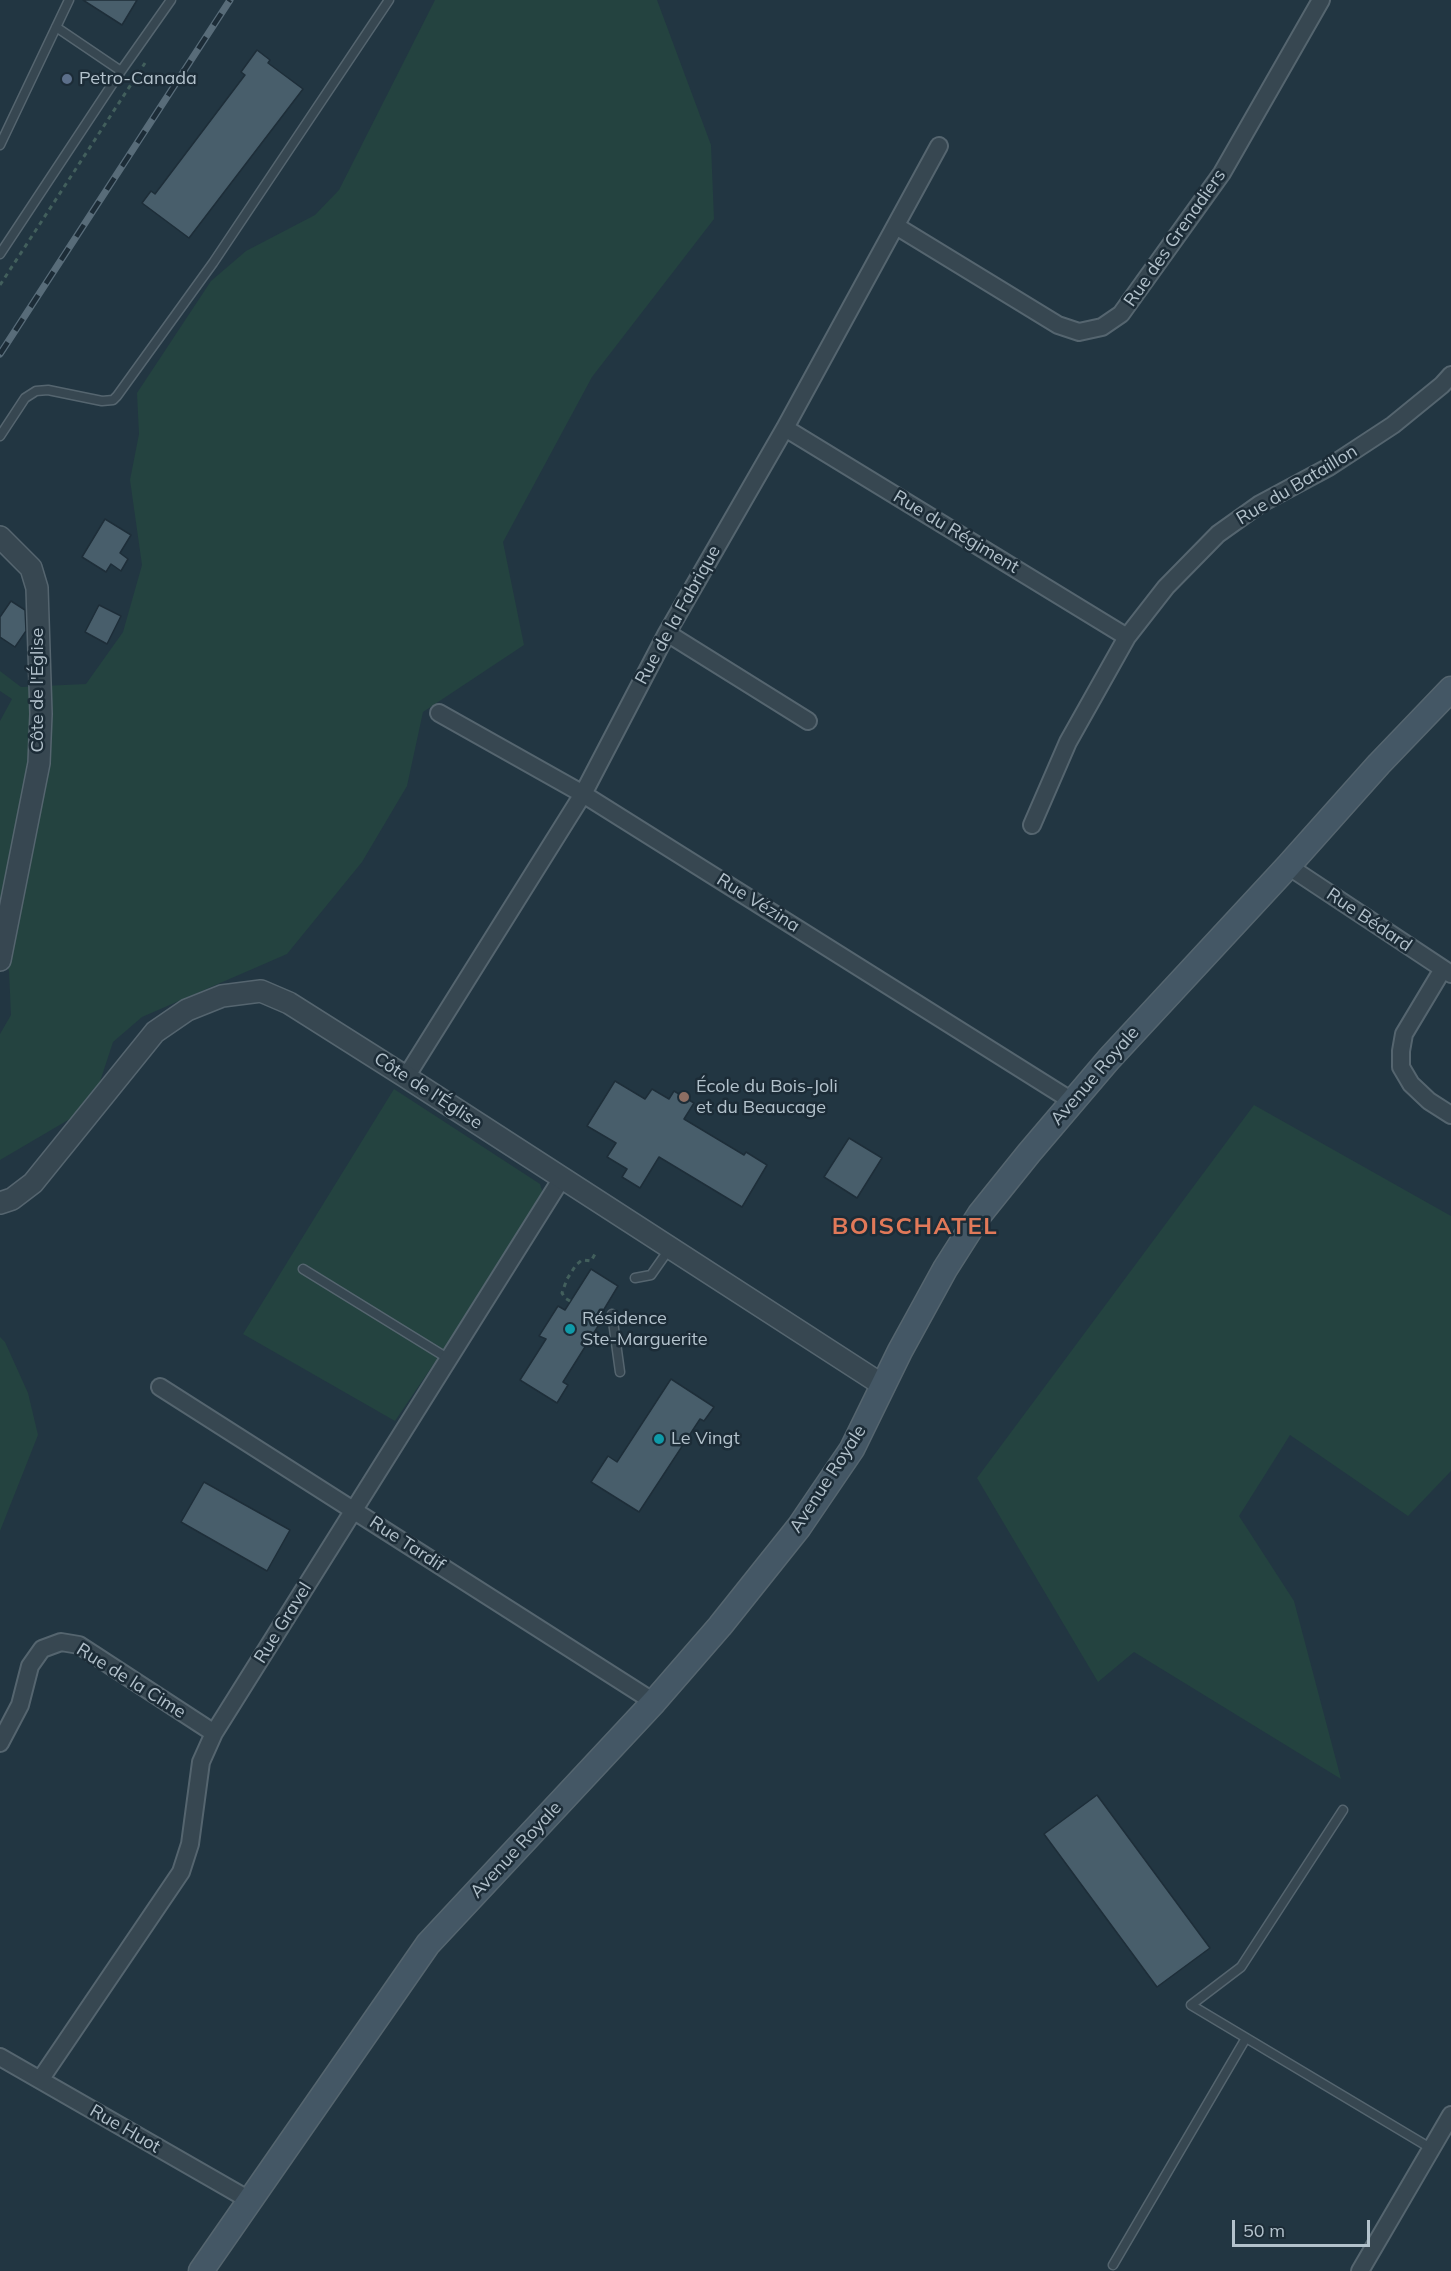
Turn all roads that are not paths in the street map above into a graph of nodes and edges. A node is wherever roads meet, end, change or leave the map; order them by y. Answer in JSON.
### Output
{"nodes":[{"id":1,"x":69,"y":0,"type":"edge"},
{"id":2,"x":171,"y":0,"type":"edge"},
{"id":3,"x":389,"y":0,"type":"edge"},
{"id":4,"x":1322,"y":0,"type":"edge"},
{"id":5,"x":56,"y":27,"type":"junction"},
{"id":6,"x":121,"y":71,"type":"junction"},
{"id":7,"x":0,"y":145,"type":"edge"},
{"id":8,"x":939,"y":146,"type":"dead end"},
{"id":9,"x":896,"y":226,"type":"junction"},
{"id":10,"x":0,"y":254,"type":"edge"},
{"id":11,"x":1451,"y":375,"type":"edge"},
{"id":12,"x":784,"y":428,"type":"junction"},
{"id":13,"x":0,"y":436,"type":"edge"},
{"id":14,"x":0,"y":537,"type":"edge"},
{"id":15,"x":667,"y":633,"type":"junction"},
{"id":16,"x":1127,"y":637,"type":"junction"},
{"id":17,"x":1451,"y":689,"type":"edge"},
{"id":18,"x":439,"y":713,"type":"dead end"},
{"id":19,"x":808,"y":721,"type":"dead end"},
{"id":20,"x":583,"y":794,"type":"junction"},
{"id":21,"x":1032,"y":825,"type":"dead end"},
{"id":22,"x":1287,"y":866,"type":"junction"},
{"id":23,"x":0,"y":960,"type":"edge"},
{"id":24,"x":1447,"y":971,"type":"edge"},
{"id":25,"x":406,"y":1077,"type":"junction"},
{"id":26,"x":1072,"y":1101,"type":"junction"},
{"id":27,"x":1451,"y":1115,"type":"edge"},
{"id":28,"x":562,"y":1178,"type":"junction"},
{"id":29,"x":0,"y":1203,"type":"edge"},
{"id":30,"x":671,"y":1247,"type":"junction"},
{"id":31,"x":303,"y":1269,"type":"dead end"},
{"id":32,"x":635,"y":1278,"type":"dead end"},
{"id":33,"x":612,"y":1314,"type":"dead end"},
{"id":34,"x":449,"y":1359,"type":"junction"},
{"id":35,"x":621,"y":1372,"type":"dead end"},
{"id":36,"x":884,"y":1386,"type":"junction"},
{"id":37,"x":160,"y":1387,"type":"dead end"},
{"id":38,"x":353,"y":1510,"type":"junction"},
{"id":39,"x":654,"y":1702,"type":"junction"},
{"id":40,"x":214,"y":1732,"type":"junction"},
{"id":41,"x":0,"y":1743,"type":"edge"},
{"id":42,"x":1343,"y":1810,"type":"dead end"},
{"id":43,"x":1246,"y":2038,"type":"junction"},
{"id":44,"x":0,"y":2057,"type":"edge"},
{"id":45,"x":40,"y":2080,"type":"junction"},
{"id":46,"x":1451,"y":2115,"type":"edge"},
{"id":47,"x":1432,"y":2149,"type":"junction"},
{"id":48,"x":251,"y":2201,"type":"junction"},
{"id":49,"x":1113,"y":2265,"type":"dead end"},
{"id":50,"x":201,"y":2271,"type":"edge"},
{"id":51,"x":1360,"y":2271,"type":"edge"}],
"edges":[{"from":1,"to":5,"type":"lane"},
{"from":2,"to":6,"type":"lane"},
{"from":3,"to":13,"type":"lane"},
{"from":4,"to":9,"type":"street","name":"Rue des Grenadiers"},
{"from":5,"to":6,"type":"lane"},
{"from":5,"to":7,"type":"lane"},
{"from":6,"to":10,"type":"lane"},
{"from":8,"to":9,"type":"street","name":"Rue de la Fabrique"},
{"from":9,"to":12,"type":"street","name":"Rue de la Fabrique"},
{"from":11,"to":16,"type":"street","name":"Rue du Bataillon"},
{"from":12,"to":15,"type":"street","name":"Rue de la Fabrique"},
{"from":12,"to":16,"type":"street","name":"Rue du Régiment"},
{"from":14,"to":23,"type":"street","name":"Côte de l'Église"},
{"from":15,"to":19,"type":"street"},
{"from":15,"to":20,"type":"street","name":"Rue de la Fabrique"},
{"from":16,"to":21,"type":"street","name":"Rue du Bataillon"},
{"from":17,"to":22,"type":"main road","name":"Avenue Royale"},
{"from":18,"to":20,"type":"street","name":"Rue Vézina"},
{"from":20,"to":25,"type":"street","name":"Rue de la Fabrique"},
{"from":20,"to":26,"type":"street","name":"Rue Vézina"},
{"from":22,"to":24,"type":"street","name":"Rue Bédard"},
{"from":22,"to":26,"type":"main road","name":"Avenue Royale"},
{"from":24,"to":27,"type":"street"},
{"from":25,"to":28,"type":"street","name":"Côte de l'Église"},
{"from":25,"to":29,"type":"street","name":"Côte de l'Église"},
{"from":26,"to":36,"type":"main road","name":"Avenue Royale"},
{"from":28,"to":30,"type":"street","name":"Côte de l'Église"},
{"from":28,"to":34,"type":"street","name":"Rue Gravel"},
{"from":30,"to":32,"type":"lane"},
{"from":30,"to":36,"type":"street","name":"Côte de l'Église"},
{"from":31,"to":34,"type":"lane"},
{"from":33,"to":35,"type":"lane"},
{"from":34,"to":38,"type":"street","name":"Rue Gravel"},
{"from":36,"to":39,"type":"main road","name":"Avenue Royale"},
{"from":37,"to":38,"type":"street","name":"Rue Tardif"},
{"from":38,"to":39,"type":"street","name":"Rue Tardif"},
{"from":38,"to":40,"type":"street","name":"Rue Gravel"},
{"from":39,"to":48,"type":"main road","name":"Avenue Royale"},
{"from":40,"to":41,"type":"street","name":"Rue de la Cime"},
{"from":40,"to":45,"type":"street","name":"Rue Gravel"},
{"from":42,"to":43,"type":"lane"},
{"from":43,"to":47,"type":"lane"},
{"from":43,"to":49,"type":"lane"},
{"from":44,"to":45,"type":"street","name":"Rue Huot"},
{"from":45,"to":48,"type":"street","name":"Rue Huot"},
{"from":46,"to":47,"type":"street"},
{"from":47,"to":51,"type":"street"},
{"from":48,"to":50,"type":"main road","name":"Avenue Royale"}]}
